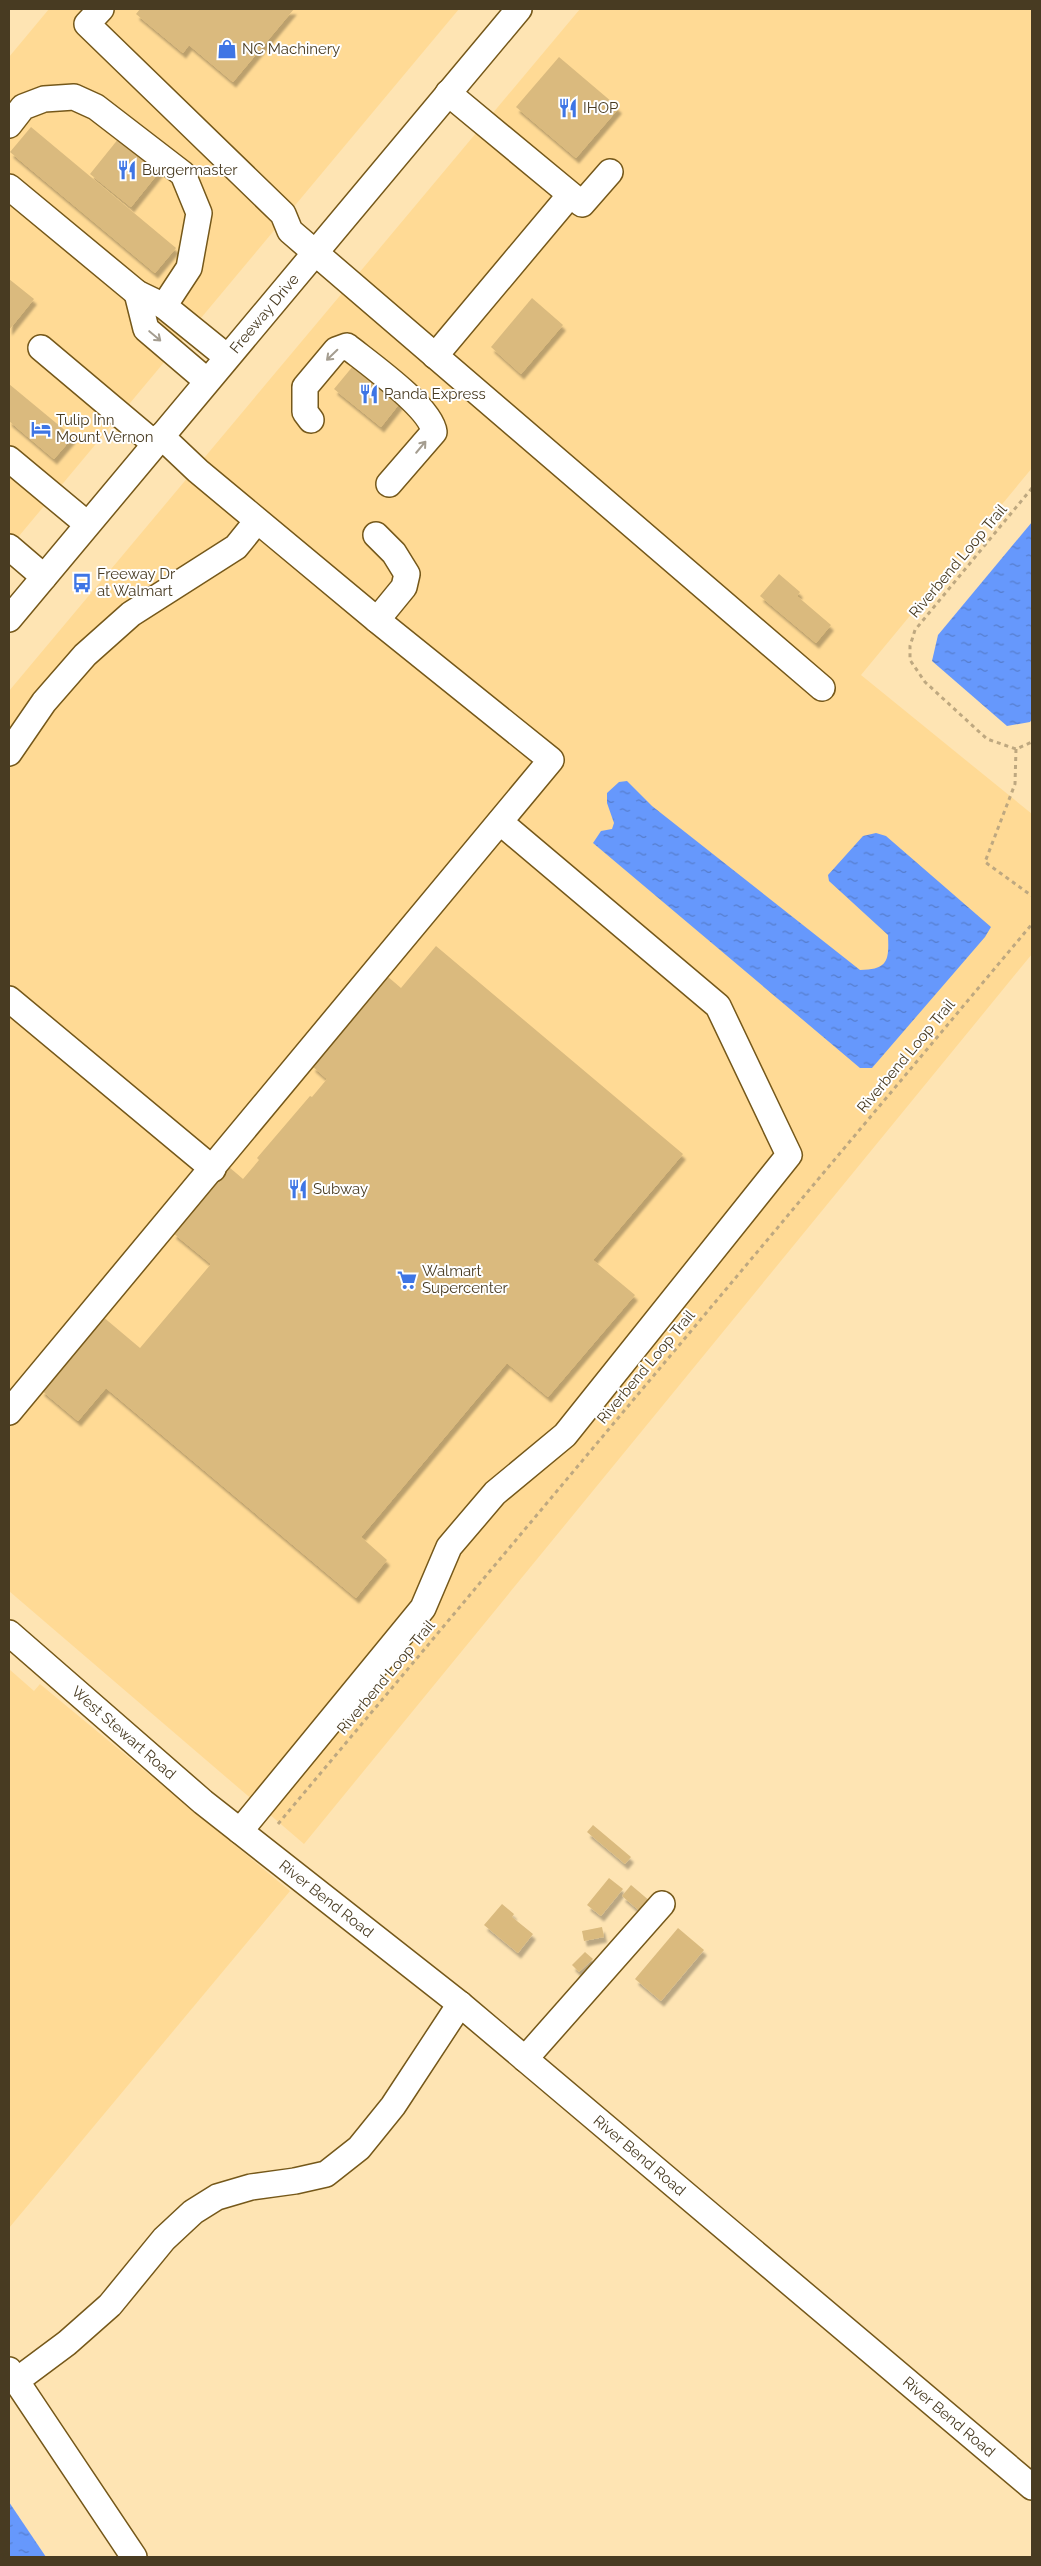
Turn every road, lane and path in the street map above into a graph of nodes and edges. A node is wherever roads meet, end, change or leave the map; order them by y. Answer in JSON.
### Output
{"nodes":[{"id":1,"x":101,"y":9,"type":"edge"},
{"id":2,"x":519,"y":9,"type":"edge"},
{"id":3,"x":448,"y":93,"type":"junction"},
{"id":4,"x":9,"y":125,"type":"edge"},
{"id":5,"x":610,"y":172,"type":"dead end"},
{"id":6,"x":9,"y":187,"type":"edge"},
{"id":7,"x":570,"y":195,"type":"junction"},
{"id":8,"x":314,"y":252,"type":"junction"},
{"id":9,"x":137,"y":293,"type":"junction"},
{"id":10,"x":164,"y":306,"type":"junction"},
{"id":11,"x":41,"y":348,"type":"dead end"},
{"id":12,"x":435,"y":356,"type":"junction"},
{"id":13,"x":227,"y":357,"type":"junction"},
{"id":14,"x":207,"y":381,"type":"junction"},
{"id":15,"x":311,"y":420,"type":"dead end"},
{"id":16,"x":158,"y":440,"type":"junction"},
{"id":17,"x":9,"y":459,"type":"edge"},
{"id":18,"x":389,"y":484,"type":"dead end"},
{"id":19,"x":1032,"y":488,"type":"edge"},
{"id":20,"x":257,"y":521,"type":"junction"},
{"id":21,"x":87,"y":524,"type":"junction"},
{"id":22,"x":376,"y":535,"type":"dead end"},
{"id":23,"x":9,"y":547,"type":"edge"},
{"id":24,"x":44,"y":577,"type":"junction"},
{"id":25,"x":9,"y":619,"type":"edge"},
{"id":26,"x":377,"y":620,"type":"junction"},
{"id":27,"x":822,"y":688,"type":"dead end"},
{"id":28,"x":1032,"y":742,"type":"edge"},
{"id":29,"x":1016,"y":749,"type":"junction"},
{"id":30,"x":9,"y":753,"type":"edge"},
{"id":31,"x":500,"y":822,"type":"junction"},
{"id":32,"x":1032,"y":896,"type":"edge"},
{"id":33,"x":1032,"y":924,"type":"edge"},
{"id":34,"x":9,"y":999,"type":"edge"},
{"id":35,"x":213,"y":1169,"type":"junction"},
{"id":36,"x":9,"y":1412,"type":"edge"},
{"id":37,"x":9,"y":1633,"type":"edge"},
{"id":38,"x":278,"y":1824,"type":"dead end"},
{"id":39,"x":240,"y":1831,"type":"junction"},
{"id":40,"x":662,"y":1904,"type":"dead end"},
{"id":41,"x":460,"y":2004,"type":"junction"},
{"id":42,"x":525,"y":2059,"type":"junction"},
{"id":43,"x":12,"y":2376,"type":"edge"},
{"id":44,"x":1032,"y":2488,"type":"edge"},
{"id":45,"x":134,"y":2557,"type":"edge"}],
"edges":[{"from":1,"to":8,"type":"street"},
{"from":2,"to":3,"type":"street","name":"Freeway Drive"},
{"from":3,"to":7,"type":"street"},
{"from":3,"to":8,"type":"street","name":"Freeway Drive"},
{"from":4,"to":10,"type":"street"},
{"from":5,"to":7,"type":"street"},
{"from":6,"to":9,"type":"street"},
{"from":7,"to":12,"type":"street"},
{"from":8,"to":12,"type":"street"},
{"from":8,"to":13,"type":"street","name":"Freeway Drive"},
{"from":9,"to":10,"type":"street"},
{"from":9,"to":14,"type":"street","one_way":true},
{"from":10,"to":13,"type":"street"},
{"from":11,"to":16,"type":"street"},
{"from":12,"to":27,"type":"street"},
{"from":13,"to":14,"type":"street","name":"Freeway Drive"},
{"from":14,"to":16,"type":"street","name":"Freeway Drive"},
{"from":18,"to":15,"type":"street","one_way":true},
{"from":16,"to":20,"type":"street"},
{"from":16,"to":21,"type":"street","name":"Freeway Drive"},
{"from":17,"to":21,"type":"street"},
{"from":19,"to":29,"type":"path","name":"Riverbend Loop Trail"},
{"from":20,"to":26,"type":"street"},
{"from":20,"to":30,"type":"street"},
{"from":21,"to":24,"type":"street","name":"Freeway Drive"},
{"from":22,"to":26,"type":"street"},
{"from":23,"to":24,"type":"street"},
{"from":24,"to":25,"type":"street","name":"Freeway Drive"},
{"from":26,"to":31,"type":"street"},
{"from":28,"to":29,"type":"path"},
{"from":29,"to":32,"type":"path"},
{"from":31,"to":35,"type":"street"},
{"from":31,"to":39,"type":"street"},
{"from":33,"to":38,"type":"path","name":"Riverbend Loop Trail"},
{"from":34,"to":35,"type":"street"},
{"from":35,"to":36,"type":"street"},
{"from":37,"to":39,"type":"street","name":"West Stewart Road"},
{"from":39,"to":41,"type":"street","name":"River Bend Road"},
{"from":40,"to":42,"type":"street"},
{"from":41,"to":42,"type":"street","name":"River Bend Road"},
{"from":41,"to":43,"type":"street"},
{"from":42,"to":44,"type":"street","name":"River Bend Road"},
{"from":43,"to":45,"type":"street"}]}
